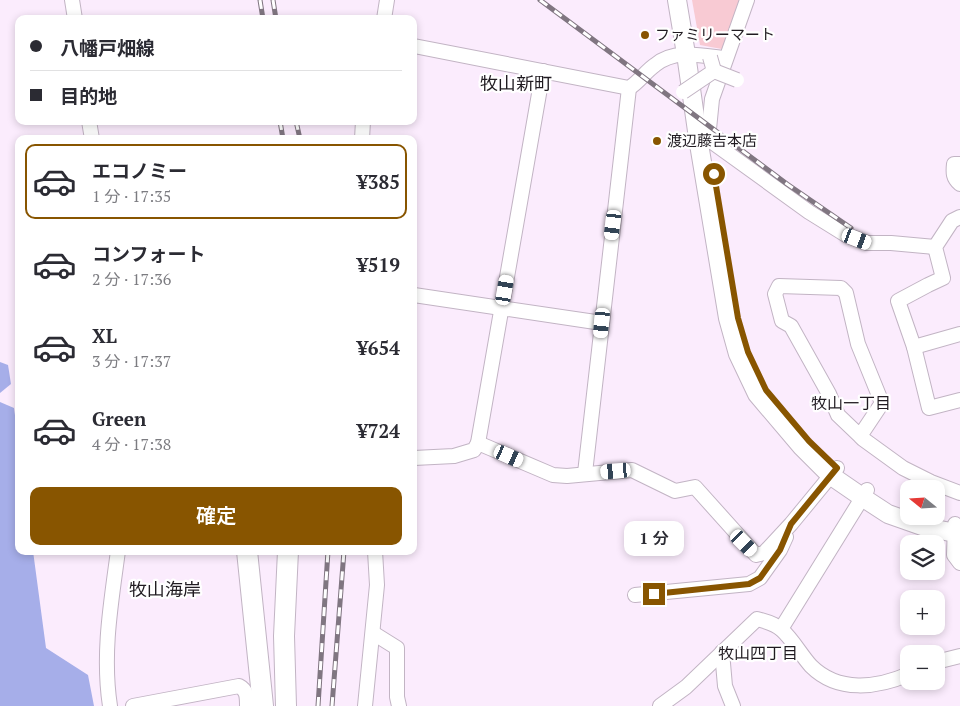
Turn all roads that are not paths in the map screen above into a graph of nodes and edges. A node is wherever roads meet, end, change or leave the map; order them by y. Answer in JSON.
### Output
{"nodes":[{"id":1,"x":72,"y":0,"type":"edge"},
{"id":2,"x":388,"y":0,"type":"edge"},
{"id":3,"x":677,"y":0,"type":"edge"},
{"id":4,"x":687,"y":0,"type":"edge"},
{"id":5,"x":748,"y":0,"type":"edge"},
{"id":6,"x":74,"y":15,"type":"edge"},
{"id":7,"x":385,"y":15,"type":"edge"},
{"id":8,"x":417,"y":47,"type":"edge"},
{"id":9,"x":698,"y":55,"type":"junction"},
{"id":10,"x":726,"y":59,"type":"junction"},
{"id":11,"x":543,"y":71,"type":"junction"},
{"id":12,"x":714,"y":71,"type":"junction"},
{"id":13,"x":737,"y":80,"type":"dead end"},
{"id":14,"x":629,"y":88,"type":"junction"},
{"id":15,"x":683,"y":92,"type":"dead end"},
{"id":16,"x":708,"y":139,"type":"junction"},
{"id":17,"x":960,"y":164,"type":"edge"},
{"id":18,"x":960,"y":184,"type":"edge"},
{"id":19,"x":960,"y":217,"type":"edge"},
{"id":20,"x":935,"y":247,"type":"junction"},
{"id":21,"x":417,"y":295,"type":"edge"},
{"id":22,"x":502,"y":308,"type":"junction"},
{"id":23,"x":602,"y":323,"type":"junction"},
{"id":24,"x":959,"y":338,"type":"edge"},
{"id":25,"x":914,"y":347,"type":"junction"},
{"id":26,"x":960,"y":400,"type":"edge"},
{"id":27,"x":860,"y":436,"type":"junction"},
{"id":28,"x":478,"y":443,"type":"junction"},
{"id":29,"x":417,"y":458,"type":"edge"},
{"id":30,"x":833,"y":472,"type":"junction"},
{"id":31,"x":585,"y":473,"type":"junction"},
{"id":32,"x":960,"y":493,"type":"edge"},
{"id":33,"x":864,"y":494,"type":"junction"},
{"id":34,"x":900,"y":509,"type":"edge"},
{"id":35,"x":791,"y":524,"type":"junction"},
{"id":36,"x":945,"y":525,"type":"edge"},
{"id":37,"x":957,"y":529,"type":"edge"},
{"id":38,"x":117,"y":555,"type":"edge"},
{"id":39,"x":247,"y":555,"type":"edge"},
{"id":40,"x":288,"y":555,"type":"edge"},
{"id":41,"x":375,"y":555,"type":"edge"},
{"id":42,"x":960,"y":563,"type":"edge"},
{"id":43,"x":635,"y":595,"type":"dead end"},
{"id":44,"x":781,"y":629,"type":"junction"},
{"id":45,"x":374,"y":633,"type":"junction"},
{"id":46,"x":722,"y":652,"type":"junction"},
{"id":47,"x":960,"y":656,"type":"edge"},
{"id":48,"x":945,"y":660,"type":"edge"},
{"id":49,"x":900,"y":678,"type":"edge"},
{"id":50,"x":110,"y":706,"type":"edge"},
{"id":51,"x":133,"y":706,"type":"edge"},
{"id":52,"x":247,"y":706,"type":"edge"},
{"id":53,"x":263,"y":706,"type":"edge"},
{"id":54,"x":286,"y":706,"type":"edge"},
{"id":55,"x":365,"y":706,"type":"edge"},
{"id":56,"x":399,"y":706,"type":"edge"},
{"id":57,"x":660,"y":706,"type":"edge"},
{"id":58,"x":733,"y":706,"type":"edge"}],
"edges":[{"from":1,"to":6,"type":"street"},
{"from":2,"to":7,"type":"street"},
{"from":3,"to":9,"type":"main road"},
{"from":4,"to":9,"type":"main road"},
{"from":5,"to":10,"type":"street"},
{"from":8,"to":11,"type":"street"},
{"from":9,"to":10,"type":"street"},
{"from":9,"to":12,"type":"street","bridge":true},
{"from":9,"to":14,"type":"street"},
{"from":9,"to":16,"type":"main road"},
{"from":9,"to":30,"type":"main road"},
{"from":10,"to":16,"type":"street"},
{"from":11,"to":14,"type":"street"},
{"from":11,"to":22,"type":"street"},
{"from":12,"to":13,"type":"street","bridge":true},
{"from":12,"to":15,"type":"street","bridge":true},
{"from":14,"to":23,"type":"street"},
{"from":16,"to":20,"type":"street"},
{"from":16,"to":30,"type":"main road"},
{"from":17,"to":18,"type":"street"},
{"from":19,"to":20,"type":"street"},
{"from":20,"to":25,"type":"street"},
{"from":21,"to":22,"type":"street"},
{"from":22,"to":23,"type":"street"},
{"from":22,"to":28,"type":"street"},
{"from":23,"to":31,"type":"street"},
{"from":24,"to":25,"type":"street"},
{"from":25,"to":26,"type":"street"},
{"from":27,"to":27,"type":"street"},
{"from":27,"to":32,"type":"street"},
{"from":28,"to":29,"type":"street"},
{"from":28,"to":31,"type":"street"},
{"from":30,"to":33,"type":"main road"},
{"from":30,"to":35,"type":"street"},
{"from":31,"to":35,"type":"street"},
{"from":33,"to":34,"type":"main road"},
{"from":33,"to":37,"type":"main road"},
{"from":33,"to":44,"type":"street"},
{"from":35,"to":43,"type":"street"},
{"from":36,"to":37,"type":"main road"},
{"from":37,"to":42,"type":"street"},
{"from":38,"to":50,"type":"street"},
{"from":39,"to":53,"type":"highway"},
{"from":40,"to":54,"type":"highway"},
{"from":41,"to":45,"type":"street"},
{"from":44,"to":46,"type":"street"},
{"from":44,"to":49,"type":"street"},
{"from":45,"to":55,"type":"street"},
{"from":45,"to":56,"type":"street"},
{"from":46,"to":57,"type":"street"},
{"from":46,"to":58,"type":"street"},
{"from":47,"to":48,"type":"street"},
{"from":51,"to":52,"type":"street"}]}
